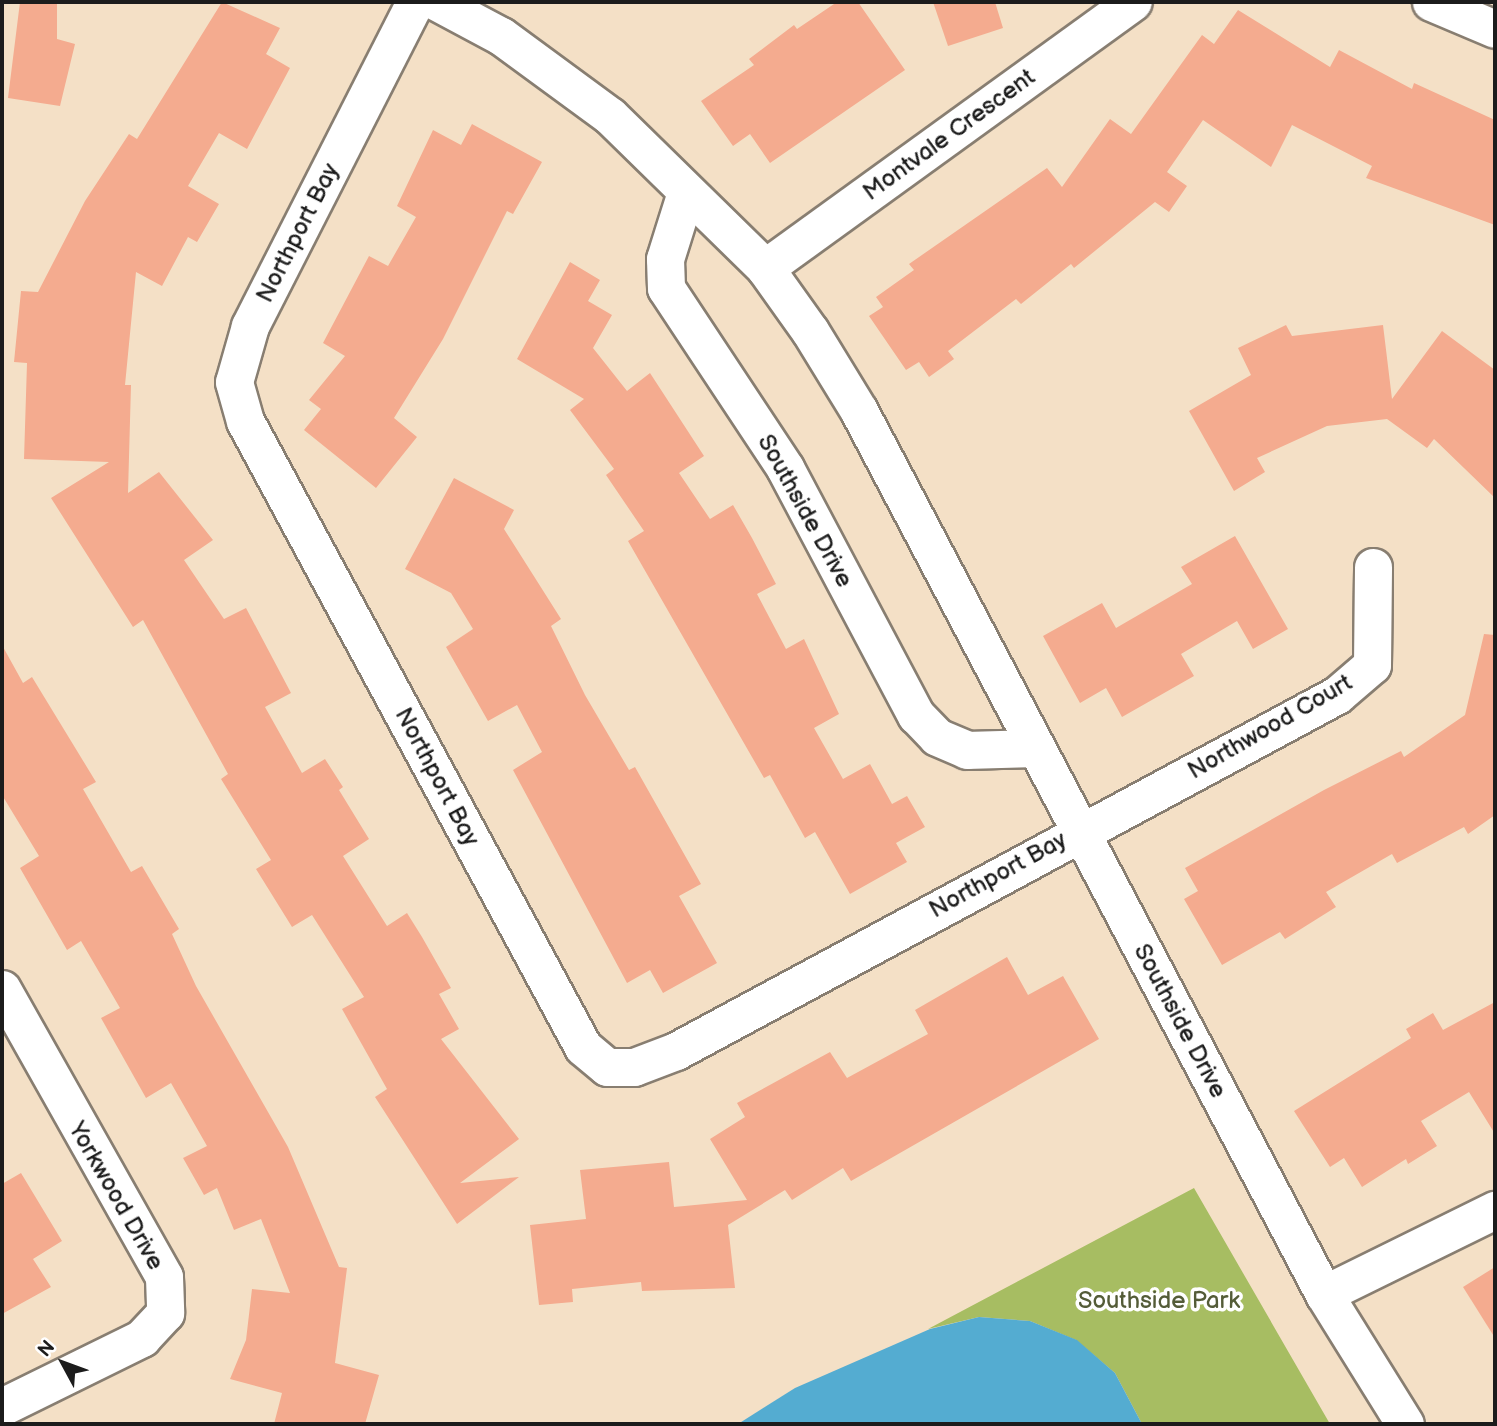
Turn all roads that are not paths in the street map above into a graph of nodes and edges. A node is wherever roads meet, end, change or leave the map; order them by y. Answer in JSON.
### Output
{"nodes":[{"id":1,"x":415,"y":2,"type":"edge"},
{"id":2,"x":437,"y":2,"type":"edge"},
{"id":3,"x":1133,"y":2,"type":"edge"},
{"id":4,"x":1431,"y":2,"type":"edge"},
{"id":5,"x":1495,"y":29,"type":"edge"},
{"id":6,"x":686,"y":192,"type":"junction"},
{"id":7,"x":765,"y":268,"type":"junction"},
{"id":8,"x":1373,"y":566,"type":"dead end"},
{"id":9,"x":1034,"y":748,"type":"junction"},
{"id":10,"x":1078,"y":832,"type":"junction"},
{"id":11,"x":2,"y":989,"type":"edge"},
{"id":12,"x":1495,"y":1210,"type":"edge"},
{"id":13,"x":1324,"y":1294,"type":"junction"},
{"id":14,"x":2,"y":1407,"type":"edge"},
{"id":15,"x":1405,"y":1424,"type":"edge"}],
"edges":[{"from":1,"to":10,"type":"street","name":"Northport Bay"},
{"from":2,"to":6,"type":"street","name":"Southside Drive"},
{"from":3,"to":7,"type":"street","name":"Montvale Crescent"},
{"from":4,"to":5,"type":"street"},
{"from":6,"to":7,"type":"street","name":"Southside Drive"},
{"from":6,"to":9,"type":"street","name":"Southside Drive"},
{"from":7,"to":9,"type":"street","name":"Southside Drive"},
{"from":8,"to":10,"type":"street","name":"Northwood Court"},
{"from":9,"to":10,"type":"street","name":"Southside Drive"},
{"from":10,"to":13,"type":"street","name":"Southside Drive"},
{"from":11,"to":14,"type":"street","name":"Yorkwood Drive"},
{"from":12,"to":13,"type":"street"},
{"from":13,"to":15,"type":"street","name":"Southside Drive"}]}
